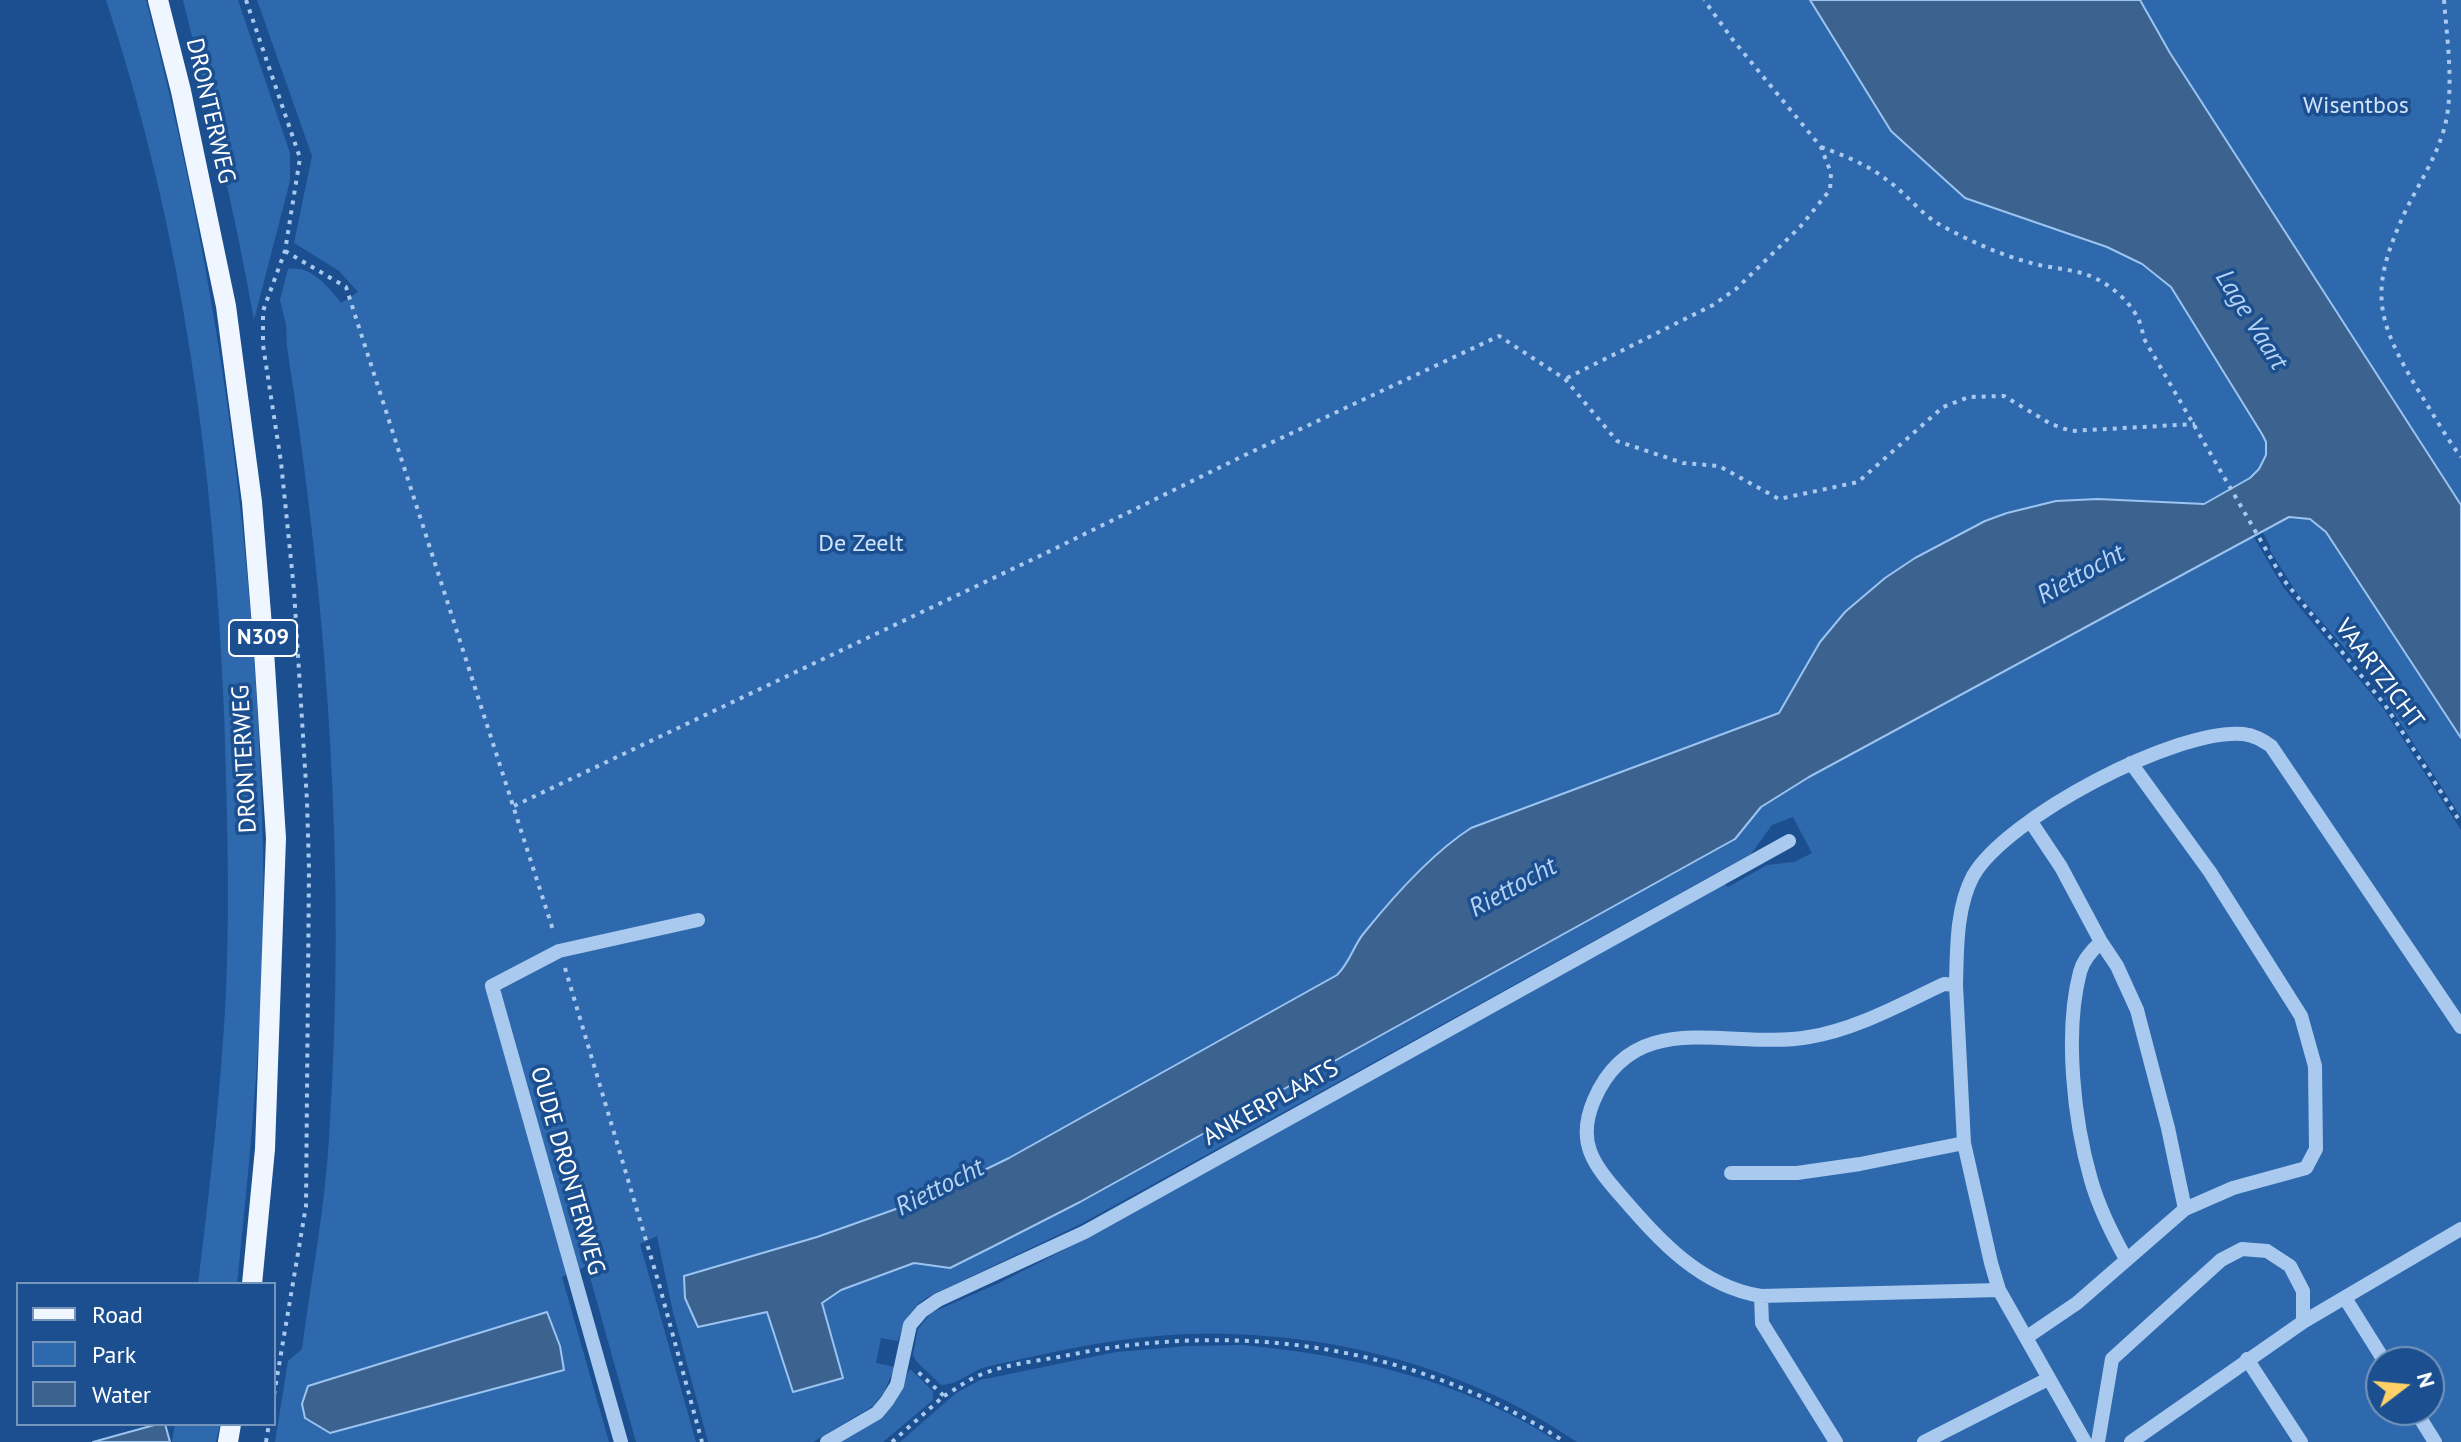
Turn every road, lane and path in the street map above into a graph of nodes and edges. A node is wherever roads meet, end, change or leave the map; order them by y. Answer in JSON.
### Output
{"nodes":[{"id":1,"x":158,"y":0,"type":"edge"},
{"id":2,"x":246,"y":0,"type":"edge"},
{"id":3,"x":1704,"y":0,"type":"edge"},
{"id":4,"x":2444,"y":0,"type":"edge"},
{"id":5,"x":1821,"y":147,"type":"junction"},
{"id":6,"x":1565,"y":379,"type":"junction"},
{"id":7,"x":2195,"y":424,"type":"junction"},
{"id":8,"x":2461,"y":457,"type":"edge"},
{"id":9,"x":2131,"y":763,"type":"junction"},
{"id":10,"x":514,"y":806,"type":"junction"},
{"id":11,"x":2031,"y":822,"type":"junction"},
{"id":12,"x":2461,"y":823,"type":"edge"},
{"id":13,"x":1789,"y":841,"type":"dead end"},
{"id":14,"x":698,"y":920,"type":"dead end"},
{"id":15,"x":2101,"y":942,"type":"junction"},
{"id":16,"x":559,"y":951,"type":"junction"},
{"id":17,"x":1956,"y":985,"type":"junction"},
{"id":18,"x":2461,"y":1027,"type":"edge"},
{"id":19,"x":1964,"y":1143,"type":"junction"},
{"id":20,"x":1731,"y":1173,"type":"dead end"},
{"id":21,"x":2185,"y":1209,"type":"junction"},
{"id":22,"x":2461,"y":1229,"type":"edge"},
{"id":23,"x":2126,"y":1259,"type":"junction"},
{"id":24,"x":252,"y":1282,"type":"edge"},
{"id":25,"x":1999,"y":1290,"type":"junction"},
{"id":26,"x":1761,"y":1296,"type":"junction"},
{"id":27,"x":2345,"y":1298,"type":"junction"},
{"id":28,"x":2303,"y":1322,"type":"junction"},
{"id":29,"x":2027,"y":1337,"type":"junction"},
{"id":30,"x":2375,"y":1346,"type":"edge"},
{"id":31,"x":904,"y":1359,"type":"junction"},
{"id":32,"x":2247,"y":1359,"type":"junction"},
{"id":33,"x":279,"y":1366,"type":"dead end"},
{"id":34,"x":2048,"y":1379,"type":"junction"},
{"id":35,"x":276,"y":1383,"type":"edge"},
{"id":36,"x":944,"y":1396,"type":"junction"},
{"id":37,"x":621,"y":1442,"type":"edge"},
{"id":38,"x":702,"y":1442,"type":"edge"},
{"id":39,"x":827,"y":1442,"type":"edge"},
{"id":40,"x":892,"y":1442,"type":"edge"},
{"id":41,"x":1565,"y":1442,"type":"edge"},
{"id":42,"x":1836,"y":1442,"type":"edge"},
{"id":43,"x":1924,"y":1442,"type":"edge"},
{"id":44,"x":2085,"y":1442,"type":"edge"},
{"id":45,"x":2098,"y":1442,"type":"edge"},
{"id":46,"x":2131,"y":1442,"type":"edge"},
{"id":47,"x":2301,"y":1442,"type":"edge"}],
"edges":[{"from":1,"to":24,"type":"main road","name":"DRONTERWEG","number":"N309"},
{"from":2,"to":10,"type":"path"},
{"from":3,"to":5,"type":"path"},
{"from":4,"to":8,"type":"path"},
{"from":5,"to":6,"type":"path"},
{"from":5,"to":7,"type":"path","name":"VAARTZICHT"},
{"from":6,"to":7,"type":"path"},
{"from":6,"to":10,"type":"path"},
{"from":7,"to":12,"type":"path","name":"VAARTZICHT"},
{"from":9,"to":11,"type":"street"},
{"from":9,"to":18,"type":"street"},
{"from":9,"to":21,"type":"street"},
{"from":10,"to":16,"type":"path"},
{"from":11,"to":15,"type":"street"},
{"from":11,"to":17,"type":"street"},
{"from":13,"to":31,"type":"street","name":"ANKERPLAATS"},
{"from":14,"to":16,"type":"street"},
{"from":15,"to":21,"type":"street"},
{"from":15,"to":23,"type":"street"},
{"from":16,"to":37,"type":"street","name":"OUDE DRONTERWEG"},
{"from":16,"to":38,"type":"path"},
{"from":17,"to":19,"type":"street"},
{"from":17,"to":26,"type":"street"},
{"from":19,"to":20,"type":"street"},
{"from":19,"to":25,"type":"street"},
{"from":21,"to":23,"type":"street"},
{"from":22,"to":27,"type":"street"},
{"from":23,"to":29,"type":"street"},
{"from":25,"to":26,"type":"street"},
{"from":25,"to":29,"type":"street"},
{"from":26,"to":42,"type":"street"},
{"from":27,"to":28,"type":"street"},
{"from":27,"to":30,"type":"street"},
{"from":28,"to":32,"type":"street"},
{"from":28,"to":45,"type":"street"},
{"from":29,"to":34,"type":"street"},
{"from":31,"to":36,"type":"path"},
{"from":31,"to":39,"type":"street","name":"ANKERPLAATS"},
{"from":32,"to":46,"type":"street"},
{"from":32,"to":47,"type":"street"},
{"from":33,"to":35,"type":"path"},
{"from":34,"to":43,"type":"street"},
{"from":34,"to":44,"type":"street"},
{"from":36,"to":40,"type":"path"},
{"from":36,"to":41,"type":"path"}]}
